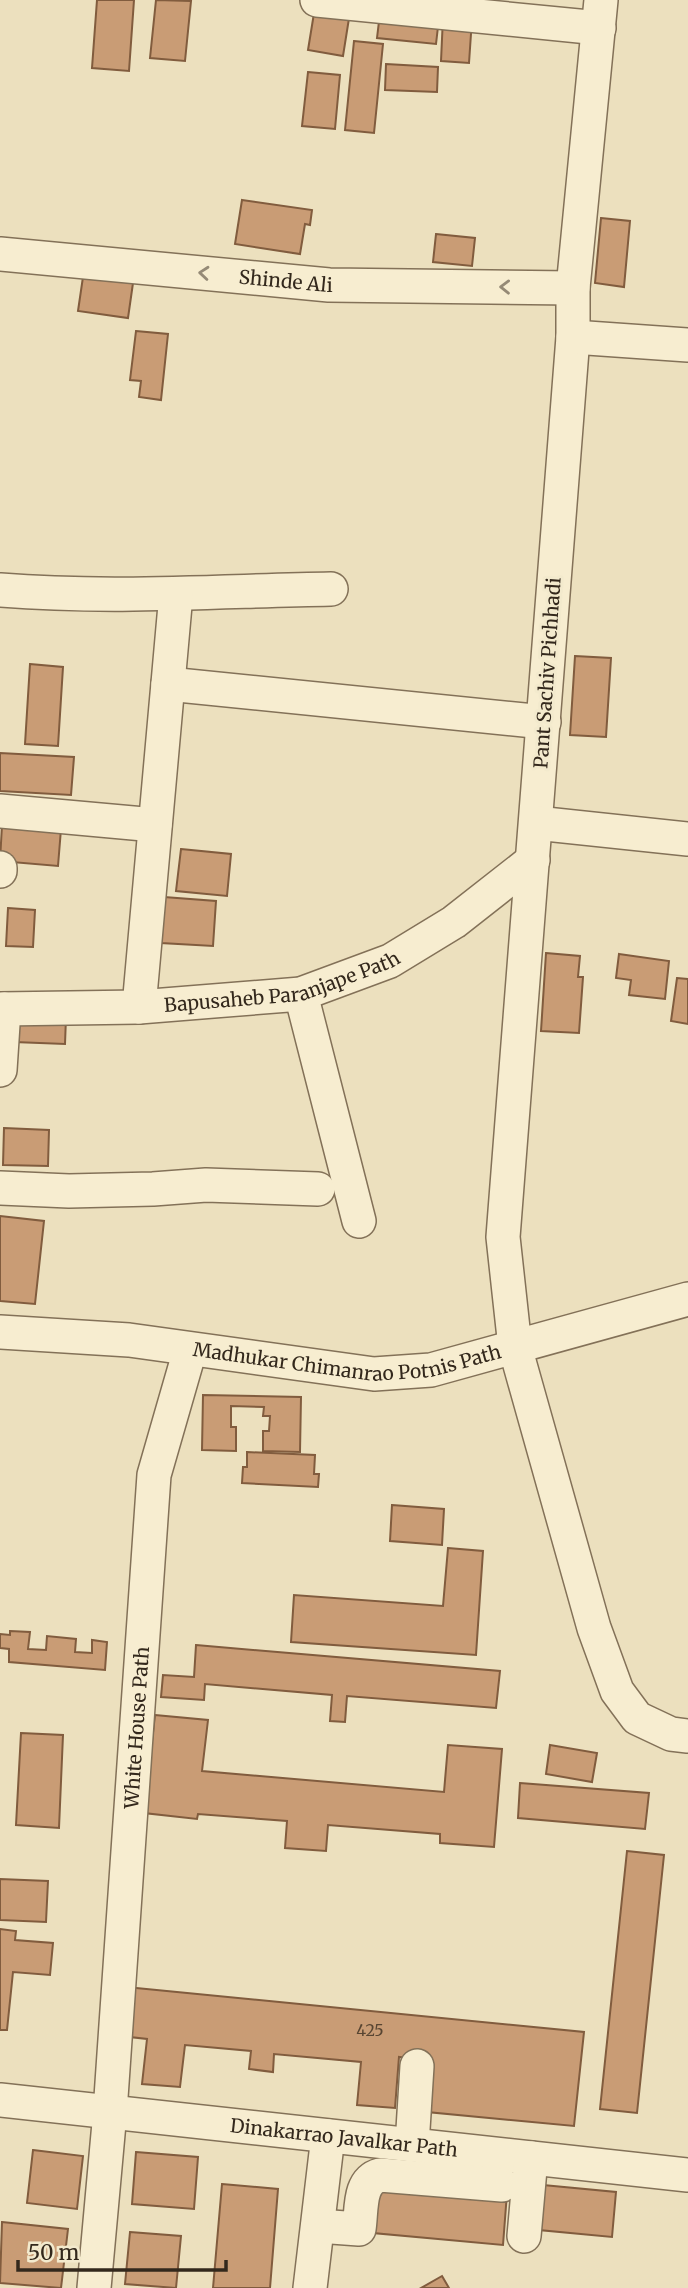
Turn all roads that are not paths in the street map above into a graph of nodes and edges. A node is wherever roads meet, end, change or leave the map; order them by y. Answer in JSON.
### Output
{"nodes":[{"id":1,"x":317,"y":0,"type":"edge"},
{"id":2,"x":600,"y":14,"type":"edge"},
{"id":3,"x":0,"y":254,"type":"edge"},
{"id":4,"x":573,"y":288,"type":"junction"},
{"id":5,"x":573,"y":337,"type":"junction"},
{"id":6,"x":688,"y":345,"type":"edge"},
{"id":7,"x":331,"y":589,"type":"dead end"},
{"id":8,"x":0,"y":590,"type":"edge"},
{"id":9,"x":176,"y":594,"type":"junction"},
{"id":10,"x":168,"y":684,"type":"junction"},
{"id":11,"x":544,"y":722,"type":"junction"},
{"id":12,"x":0,"y":811,"type":"edge"},
{"id":13,"x":536,"y":823,"type":"junction"},
{"id":14,"x":155,"y":825,"type":"junction"},
{"id":15,"x":688,"y":839,"type":"edge"},
{"id":16,"x":533,"y":860,"type":"junction"},
{"id":17,"x":301,"y":994,"type":"junction"},
{"id":18,"x":139,"y":1007,"type":"junction"},
{"id":19,"x":2,"y":1009,"type":"edge"},
{"id":20,"x":0,"y":1070,"type":"edge"},
{"id":21,"x":0,"y":1188,"type":"edge"},
{"id":22,"x":318,"y":1189,"type":"dead end"},
{"id":23,"x":359,"y":1221,"type":"dead end"},
{"id":24,"x":688,"y":1299,"type":"edge"},
{"id":25,"x":0,"y":1332,"type":"edge"},
{"id":26,"x":515,"y":1347,"type":"junction"},
{"id":27,"x":190,"y":1350,"type":"junction"},
{"id":28,"x":688,"y":1736,"type":"edge"},
{"id":29,"x":417,"y":2066,"type":"dead end"},
{"id":30,"x":0,"y":2100,"type":"edge"},
{"id":31,"x":110,"y":2112,"type":"junction"},
{"id":32,"x":328,"y":2136,"type":"junction"},
{"id":33,"x":412,"y":2145,"type":"junction"},
{"id":34,"x":531,"y":2158,"type":"junction"},
{"id":35,"x":688,"y":2175,"type":"edge"},
{"id":36,"x":502,"y":2185,"type":"dead end"},
{"id":37,"x":318,"y":2226,"type":"junction"},
{"id":38,"x":524,"y":2236,"type":"dead end"},
{"id":39,"x":94,"y":2288,"type":"edge"},
{"id":40,"x":310,"y":2288,"type":"edge"}],
"edges":[{"from":1,"to":2,"type":"street"},
{"from":2,"to":4,"type":"street","name":"Pant Sachiv Pichhadi"},
{"from":4,"to":3,"type":"street","name":"Shinde Ali","one_way":true},
{"from":4,"to":5,"type":"street","name":"Pant Sachiv Pichhadi"},
{"from":5,"to":6,"type":"street"},
{"from":5,"to":11,"type":"street","name":"Pant Sachiv Pichhadi"},
{"from":7,"to":9,"type":"street"},
{"from":8,"to":9,"type":"street"},
{"from":9,"to":10,"type":"street"},
{"from":10,"to":11,"type":"street"},
{"from":10,"to":14,"type":"street"},
{"from":11,"to":13,"type":"street","name":"Pant Sachiv Pichhadi"},
{"from":12,"to":14,"type":"street"},
{"from":13,"to":15,"type":"street"},
{"from":13,"to":16,"type":"street","name":"Pant Sachiv Pichhadi"},
{"from":14,"to":18,"type":"street"},
{"from":16,"to":17,"type":"street","name":"Bapusaheb Paranjape Path"},
{"from":16,"to":26,"type":"street","name":"Pant Sachiv Pichhadi"},
{"from":17,"to":18,"type":"street","name":"Bapusaheb Paranjape Path"},
{"from":17,"to":23,"type":"street"},
{"from":18,"to":19,"type":"street","name":"Bapusaheb Paranjape Path"},
{"from":19,"to":20,"type":"street"},
{"from":21,"to":22,"type":"street"},
{"from":24,"to":26,"type":"street","name":"Madhukar Chimanrao Potnis Path"},
{"from":25,"to":27,"type":"street","name":"Madhukar Chimanrao Potnis Path"},
{"from":26,"to":27,"type":"street","name":"Madhukar Chimanrao Potnis Path"},
{"from":26,"to":28,"type":"street","name":"Pant Sachiv Pichhadi"},
{"from":27,"to":31,"type":"street","name":"White House Path"},
{"from":29,"to":33,"type":"street"},
{"from":30,"to":31,"type":"street","name":"Dinakarrao Javalkar Path"},
{"from":31,"to":32,"type":"street","name":"Dinakarrao Javalkar Path"},
{"from":31,"to":39,"type":"street","name":"White House Path"},
{"from":32,"to":33,"type":"street","name":"Dinakarrao Javalkar Path"},
{"from":32,"to":37,"type":"street"},
{"from":33,"to":34,"type":"street","name":"Dinakarrao Javalkar Path"},
{"from":34,"to":35,"type":"street","name":"Dinakarrao Javalkar Path"},
{"from":34,"to":38,"type":"street"},
{"from":36,"to":37,"type":"street"},
{"from":37,"to":40,"type":"street"}]}
